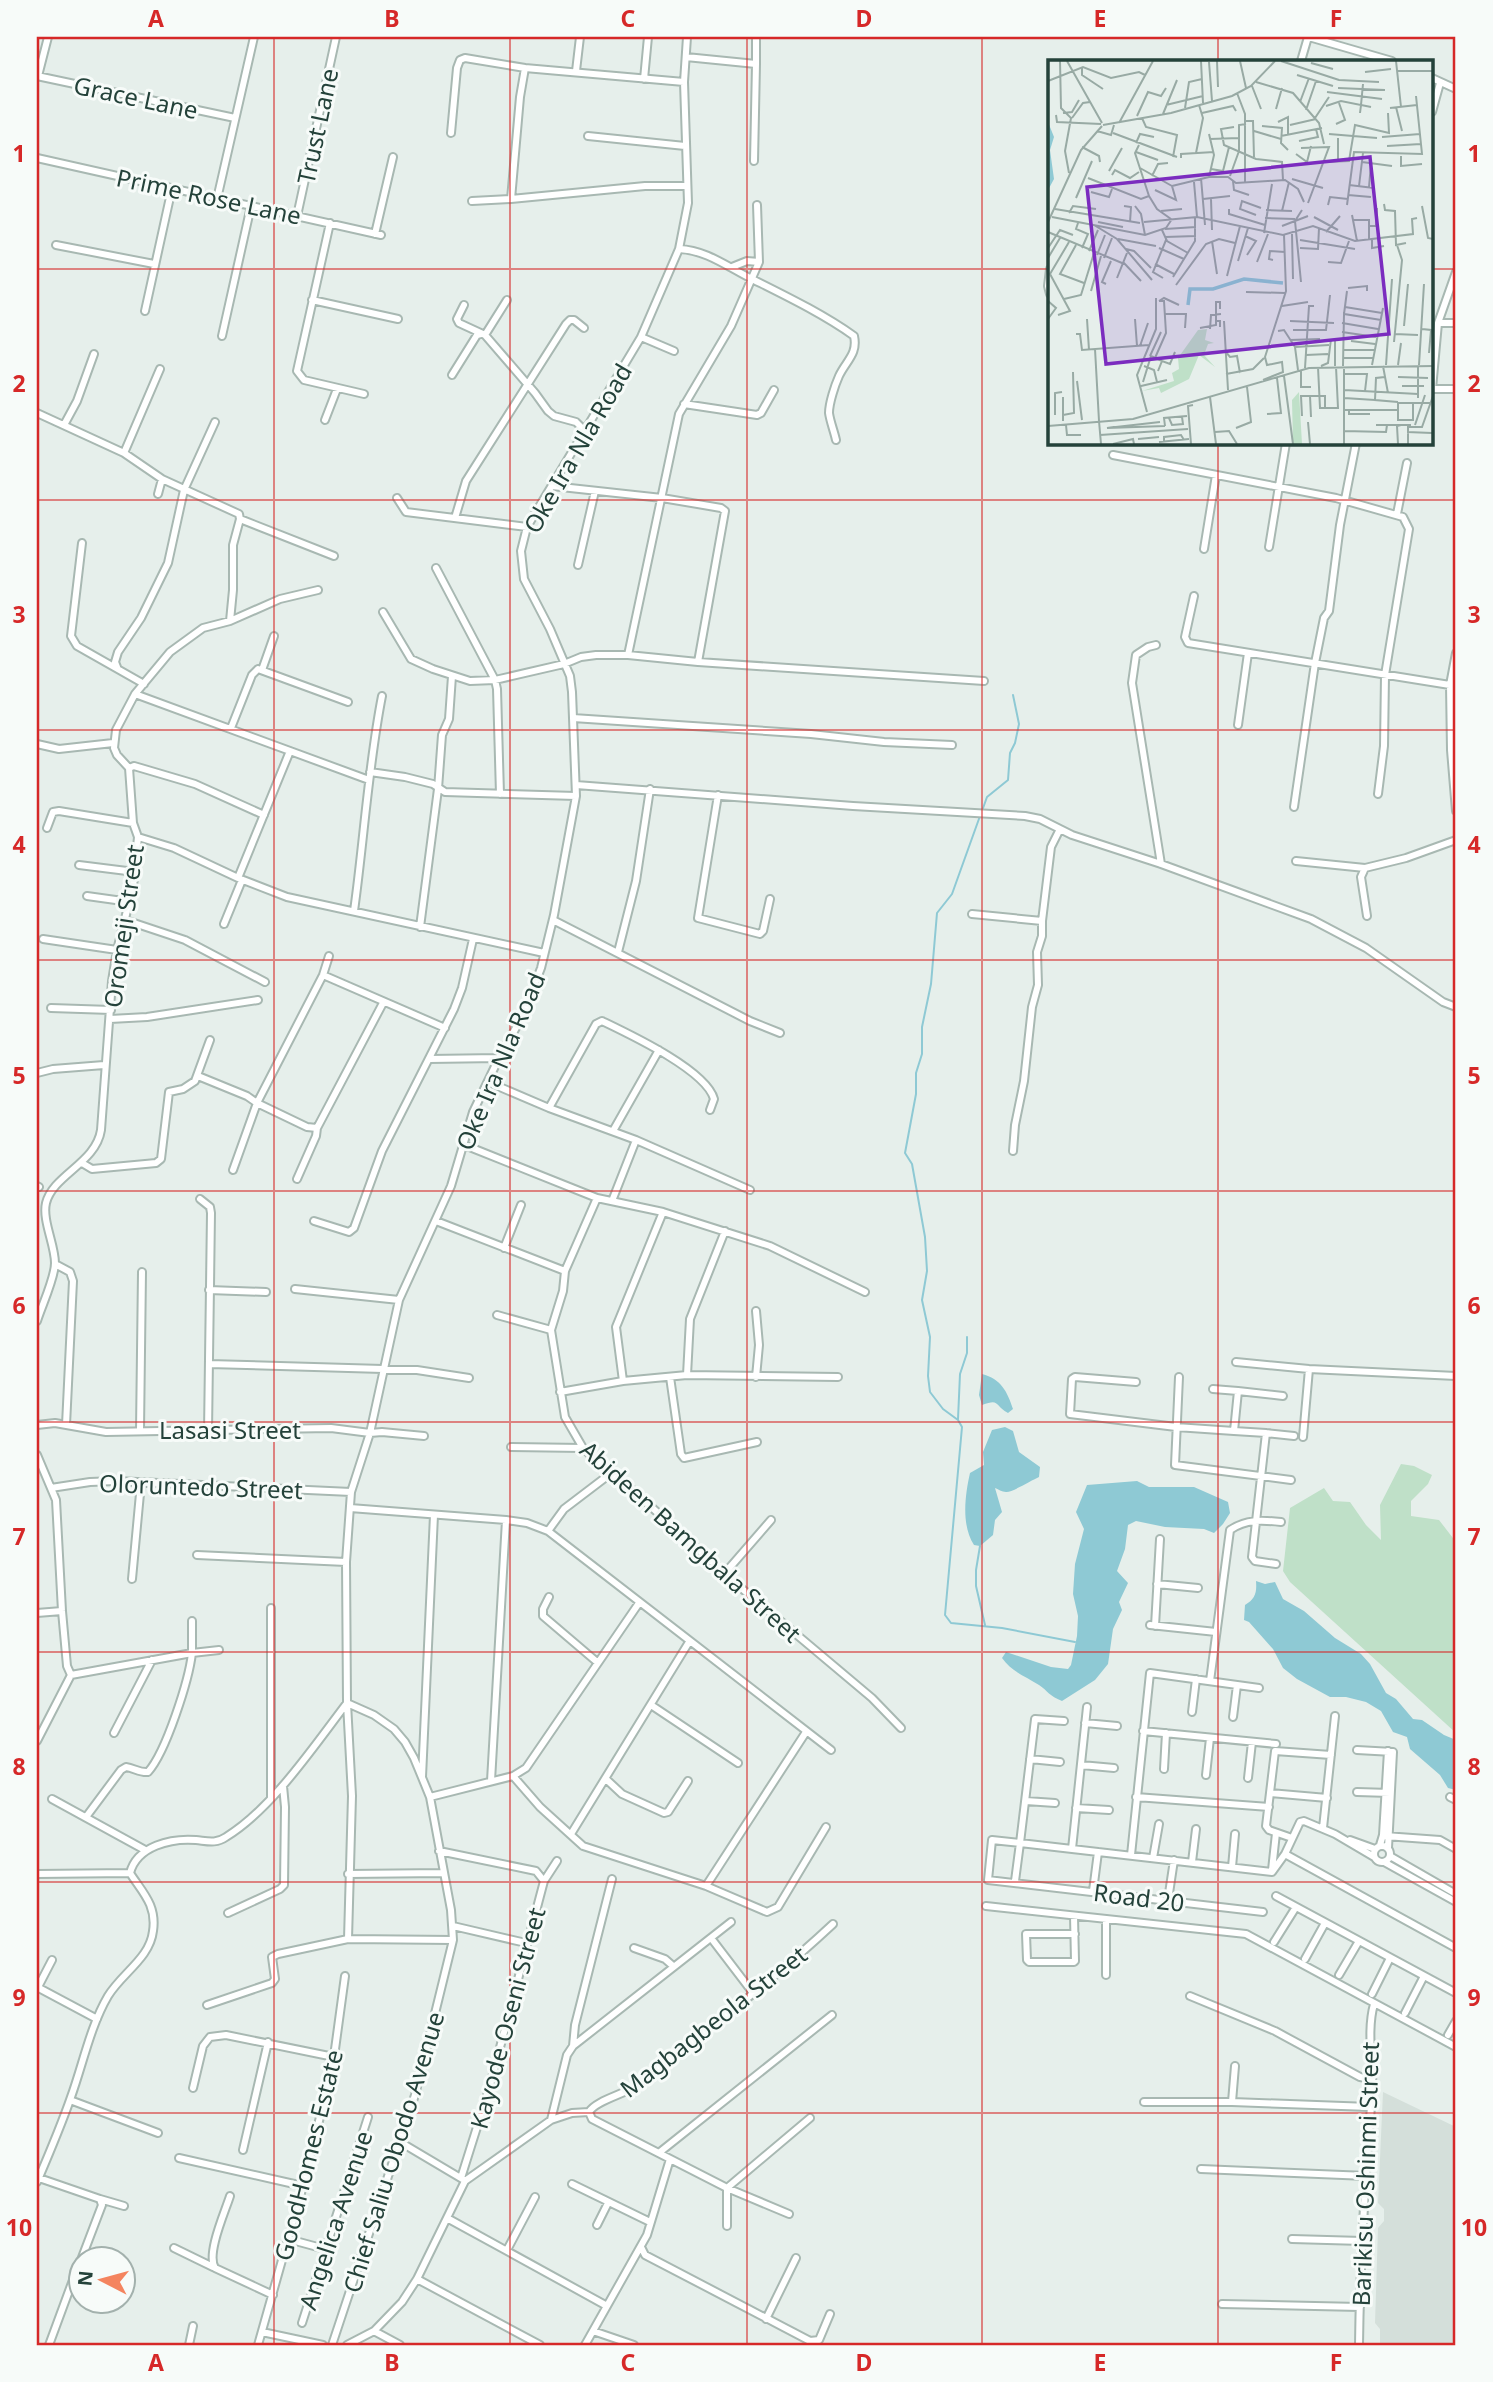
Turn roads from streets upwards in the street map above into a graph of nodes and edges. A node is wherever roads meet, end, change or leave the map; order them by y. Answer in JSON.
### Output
{"nodes":[{"id":1,"x":48,"y":37,"type":"edge"},
{"id":2,"x":253,"y":37,"type":"edge"},
{"id":3,"x":336,"y":37,"type":"edge"},
{"id":4,"x":580,"y":37,"type":"edge"},
{"id":5,"x":648,"y":37,"type":"edge"},
{"id":6,"x":687,"y":37,"type":"edge"},
{"id":7,"x":756,"y":37,"type":"edge"},
{"id":8,"x":1308,"y":37,"type":"edge"},
{"id":9,"x":687,"y":57,"type":"junction"},
{"id":10,"x":1369,"y":58,"type":"edge"},
{"id":11,"x":1301,"y":60,"type":"edge"},
{"id":12,"x":756,"y":64,"type":"junction"},
{"id":13,"x":525,"y":68,"type":"junction"},
{"id":14,"x":576,"y":71,"type":"junction"},
{"id":15,"x":37,"y":76,"type":"edge"},
{"id":16,"x":644,"y":79,"type":"junction"},
{"id":17,"x":1434,"y":79,"type":"edge"},
{"id":18,"x":684,"y":82,"type":"junction"},
{"id":19,"x":1440,"y":83,"type":"junction"},
{"id":20,"x":1456,"y":89,"type":"edge"},
{"id":21,"x":1434,"y":105,"type":"edge"},
{"id":22,"x":235,"y":118,"type":"junction"},
{"id":23,"x":451,"y":133,"type":"dead end"},
{"id":24,"x":588,"y":136,"type":"dead end"},
{"id":25,"x":685,"y":146,"type":"junction"},
{"id":26,"x":393,"y":157,"type":"dead end"},
{"id":27,"x":37,"y":158,"type":"edge"},
{"id":28,"x":754,"y":160,"type":"dead end"},
{"id":29,"x":687,"y":186,"type":"junction"},
{"id":30,"x":172,"y":188,"type":"junction"},
{"id":31,"x":217,"y":199,"type":"junction"},
{"id":32,"x":511,"y":199,"type":"junction"},
{"id":33,"x":472,"y":201,"type":"dead end"},
{"id":34,"x":757,"y":205,"type":"dead end"},
{"id":35,"x":251,"y":206,"type":"junction"},
{"id":36,"x":298,"y":216,"type":"junction"},
{"id":37,"x":330,"y":223,"type":"junction"},
{"id":38,"x":56,"y":245,"type":"dead end"},
{"id":39,"x":679,"y":249,"type":"junction"},
{"id":40,"x":759,"y":262,"type":"junction"},
{"id":41,"x":155,"y":264,"type":"junction"},
{"id":42,"x":732,"y":267,"type":"junction"},
{"id":43,"x":1456,"y":272,"type":"edge"},
{"id":44,"x":753,"y":279,"type":"junction"},
{"id":45,"x":507,"y":299,"type":"dead end"},
{"id":46,"x":312,"y":300,"type":"junction"},
{"id":47,"x":464,"y":305,"type":"dead end"},
{"id":48,"x":145,"y":311,"type":"dead end"},
{"id":49,"x":398,"y":319,"type":"dead end"},
{"id":50,"x":1438,"y":323,"type":"junction"},
{"id":51,"x":1456,"y":323,"type":"edge"},
{"id":52,"x":584,"y":328,"type":"dead end"},
{"id":53,"x":483,"y":335,"type":"junction"},
{"id":54,"x":222,"y":336,"type":"dead end"},
{"id":55,"x":641,"y":337,"type":"junction"},
{"id":56,"x":674,"y":351,"type":"dead end"},
{"id":57,"x":94,"y":354,"type":"dead end"},
{"id":58,"x":1434,"y":367,"type":"edge"},
{"id":59,"x":160,"y":369,"type":"dead end"},
{"id":60,"x":452,"y":375,"type":"dead end"},
{"id":61,"x":528,"y":385,"type":"junction"},
{"id":62,"x":337,"y":389,"type":"junction"},
{"id":63,"x":1434,"y":389,"type":"edge"},
{"id":64,"x":1456,"y":389,"type":"edge"},
{"id":65,"x":774,"y":390,"type":"dead end"},
{"id":66,"x":364,"y":394,"type":"dead end"},
{"id":67,"x":684,"y":404,"type":"junction"},
{"id":68,"x":37,"y":413,"type":"edge"},
{"id":69,"x":325,"y":420,"type":"dead end"},
{"id":70,"x":215,"y":422,"type":"dead end"},
{"id":71,"x":64,"y":425,"type":"junction"},
{"id":72,"x":584,"y":430,"type":"junction"},
{"id":73,"x":836,"y":440,"type":"dead end"},
{"id":74,"x":1286,"y":444,"type":"edge"},
{"id":75,"x":1356,"y":444,"type":"edge"},
{"id":76,"x":124,"y":453,"type":"junction"},
{"id":77,"x":1112,"y":455,"type":"dead end"},
{"id":78,"x":1407,"y":463,"type":"dead end"},
{"id":79,"x":1216,"y":475,"type":"junction"},
{"id":80,"x":162,"y":479,"type":"junction"},
{"id":81,"x":552,"y":486,"type":"junction"},
{"id":82,"x":1280,"y":488,"type":"junction"},
{"id":83,"x":184,"y":490,"type":"junction"},
{"id":84,"x":595,"y":491,"type":"junction"},
{"id":85,"x":159,"y":494,"type":"dead end"},
{"id":86,"x":397,"y":498,"type":"dead end"},
{"id":87,"x":662,"y":498,"type":"junction"},
{"id":88,"x":1345,"y":500,"type":"junction"},
{"id":89,"x":1400,"y":516,"type":"junction"},
{"id":90,"x":455,"y":518,"type":"junction"},
{"id":91,"x":240,"y":519,"type":"junction"},
{"id":92,"x":527,"y":527,"type":"junction"},
{"id":93,"x":82,"y":543,"type":"dead end"},
{"id":94,"x":1269,"y":547,"type":"dead end"},
{"id":95,"x":1204,"y":549,"type":"dead end"},
{"id":96,"x":334,"y":556,"type":"dead end"},
{"id":97,"x":578,"y":565,"type":"dead end"},
{"id":98,"x":436,"y":568,"type":"dead end"},
{"id":99,"x":318,"y":590,"type":"dead end"},
{"id":100,"x":1194,"y":596,"type":"dead end"},
{"id":101,"x":383,"y":612,"type":"dead end"},
{"id":102,"x":230,"y":621,"type":"junction"},
{"id":103,"x":274,"y":636,"type":"dead end"},
{"id":104,"x":1156,"y":645,"type":"dead end"},
{"id":105,"x":1248,"y":653,"type":"junction"},
{"id":106,"x":1456,"y":653,"type":"edge"},
{"id":107,"x":628,"y":655,"type":"junction"},
{"id":108,"x":698,"y":662,"type":"junction"},
{"id":109,"x":1315,"y":663,"type":"junction"},
{"id":110,"x":564,"y":664,"type":"junction"},
{"id":111,"x":117,"y":667,"type":"junction"},
{"id":112,"x":262,"y":670,"type":"junction"},
{"id":113,"x":1385,"y":675,"type":"junction"},
{"id":114,"x":452,"y":676,"type":"junction"},
{"id":115,"x":495,"y":680,"type":"junction"},
{"id":116,"x":984,"y":681,"type":"dead end"},
{"id":117,"x":144,"y":684,"type":"junction"},
{"id":118,"x":1453,"y":686,"type":"edge"},
{"id":119,"x":135,"y":694,"type":"junction"},
{"id":120,"x":382,"y":696,"type":"dead end"},
{"id":121,"x":348,"y":702,"type":"dead end"},
{"id":122,"x":573,"y":718,"type":"junction"},
{"id":123,"x":1238,"y":725,"type":"dead end"},
{"id":124,"x":231,"y":728,"type":"junction"},
{"id":125,"x":113,"y":743,"type":"junction"},
{"id":126,"x":37,"y":744,"type":"edge"},
{"id":127,"x":952,"y":745,"type":"dead end"},
{"id":128,"x":290,"y":751,"type":"junction"},
{"id":129,"x":129,"y":768,"type":"junction"},
{"id":130,"x":370,"y":772,"type":"junction"},
{"id":131,"x":369,"y":780,"type":"junction"},
{"id":132,"x":576,"y":785,"type":"junction"},
{"id":133,"x":438,"y":789,"type":"junction"},
{"id":134,"x":650,"y":789,"type":"junction"},
{"id":135,"x":500,"y":794,"type":"junction"},
{"id":136,"x":718,"y":794,"type":"junction"},
{"id":137,"x":1378,"y":794,"type":"dead end"},
{"id":138,"x":576,"y":796,"type":"junction"},
{"id":139,"x":1294,"y":807,"type":"dead end"},
{"id":140,"x":1456,"y":811,"type":"edge"},
{"id":141,"x":264,"y":815,"type":"junction"},
{"id":142,"x":134,"y":823,"type":"junction"},
{"id":143,"x":47,"y":828,"type":"dead end"},
{"id":144,"x":1060,"y":829,"type":"junction"},
{"id":145,"x":138,"y":837,"type":"junction"},
{"id":146,"x":1456,"y":839,"type":"edge"},
{"id":147,"x":1296,"y":861,"type":"dead end"},
{"id":148,"x":1161,"y":864,"type":"junction"},
{"id":149,"x":79,"y":865,"type":"dead end"},
{"id":150,"x":1365,"y":868,"type":"junction"},
{"id":151,"x":135,"y":872,"type":"junction"},
{"id":152,"x":240,"y":879,"type":"junction"},
{"id":153,"x":87,"y":896,"type":"dead end"},
{"id":154,"x":770,"y":899,"type":"dead end"},
{"id":155,"x":130,"y":902,"type":"junction"},
{"id":156,"x":355,"y":911,"type":"junction"},
{"id":157,"x":972,"y":914,"type":"dead end"},
{"id":158,"x":1367,"y":916,"type":"dead end"},
{"id":159,"x":125,"y":920,"type":"junction"},
{"id":160,"x":553,"y":920,"type":"junction"},
{"id":161,"x":1042,"y":921,"type":"junction"},
{"id":162,"x":224,"y":924,"type":"dead end"},
{"id":163,"x":420,"y":927,"type":"junction"},
{"id":164,"x":43,"y":939,"type":"dead end"},
{"id":165,"x":473,"y":939,"type":"junction"},
{"id":166,"x":117,"y":950,"type":"junction"},
{"id":167,"x":618,"y":952,"type":"junction"},
{"id":168,"x":544,"y":953,"type":"junction"},
{"id":169,"x":329,"y":956,"type":"dead end"},
{"id":170,"x":323,"y":975,"type":"junction"},
{"id":171,"x":265,"y":982,"type":"dead end"},
{"id":172,"x":258,"y":1000,"type":"dead end"},
{"id":173,"x":383,"y":1003,"type":"junction"},
{"id":174,"x":1456,"y":1007,"type":"edge"},
{"id":175,"x":51,"y":1008,"type":"dead end"},
{"id":176,"x":111,"y":1010,"type":"junction"},
{"id":177,"x":110,"y":1019,"type":"junction"},
{"id":178,"x":445,"y":1028,"type":"junction"},
{"id":179,"x":780,"y":1032,"type":"dead end"},
{"id":180,"x":210,"y":1040,"type":"dead end"},
{"id":181,"x":659,"y":1050,"type":"junction"},
{"id":182,"x":499,"y":1058,"type":"junction"},
{"id":183,"x":429,"y":1059,"type":"junction"},
{"id":184,"x":104,"y":1065,"type":"junction"},
{"id":185,"x":37,"y":1073,"type":"edge"},
{"id":186,"x":198,"y":1076,"type":"junction"},
{"id":187,"x":488,"y":1082,"type":"junction"},
{"id":188,"x":257,"y":1103,"type":"junction"},
{"id":189,"x":549,"y":1108,"type":"junction"},
{"id":190,"x":710,"y":1111,"type":"dead end"},
{"id":191,"x":317,"y":1128,"type":"junction"},
{"id":192,"x":612,"y":1131,"type":"junction"},
{"id":193,"x":636,"y":1140,"type":"junction"},
{"id":194,"x":463,"y":1144,"type":"junction"},
{"id":195,"x":1013,"y":1152,"type":"dead end"},
{"id":196,"x":82,"y":1163,"type":"junction"},
{"id":197,"x":233,"y":1170,"type":"dead end"},
{"id":198,"x":297,"y":1179,"type":"dead end"},
{"id":199,"x":750,"y":1190,"type":"dead end"},
{"id":200,"x":597,"y":1198,"type":"junction"},
{"id":201,"x":200,"y":1199,"type":"dead end"},
{"id":202,"x":612,"y":1201,"type":"junction"},
{"id":203,"x":521,"y":1205,"type":"dead end"},
{"id":204,"x":663,"y":1212,"type":"junction"},
{"id":205,"x":436,"y":1221,"type":"junction"},
{"id":206,"x":314,"y":1222,"type":"dead end"},
{"id":207,"x":724,"y":1231,"type":"junction"},
{"id":208,"x":504,"y":1248,"type":"junction"},
{"id":209,"x":55,"y":1264,"type":"junction"},
{"id":210,"x":565,"y":1271,"type":"junction"},
{"id":211,"x":142,"y":1272,"type":"dead end"},
{"id":212,"x":295,"y":1289,"type":"dead end"},
{"id":213,"x":209,"y":1290,"type":"junction"},
{"id":214,"x":266,"y":1292,"type":"dead end"},
{"id":215,"x":865,"y":1292,"type":"dead end"},
{"id":216,"x":399,"y":1300,"type":"junction"},
{"id":217,"x":756,"y":1311,"type":"dead end"},
{"id":218,"x":497,"y":1315,"type":"dead end"},
{"id":219,"x":37,"y":1321,"type":"edge"},
{"id":220,"x":551,"y":1330,"type":"junction"},
{"id":221,"x":1236,"y":1362,"type":"dead end"},
{"id":222,"x":209,"y":1364,"type":"junction"},
{"id":223,"x":1309,"y":1369,"type":"junction"},
{"id":224,"x":385,"y":1370,"type":"junction"},
{"id":225,"x":687,"y":1375,"type":"junction"},
{"id":226,"x":1456,"y":1376,"type":"edge"},
{"id":227,"x":670,"y":1377,"type":"junction"},
{"id":228,"x":756,"y":1377,"type":"junction"},
{"id":229,"x":838,"y":1377,"type":"dead end"},
{"id":230,"x":1179,"y":1377,"type":"dead end"},
{"id":231,"x":469,"y":1378,"type":"dead end"},
{"id":232,"x":623,"y":1381,"type":"junction"},
{"id":233,"x":1136,"y":1382,"type":"dead end"},
{"id":234,"x":1213,"y":1388,"type":"dead end"},
{"id":235,"x":1238,"y":1391,"type":"junction"},
{"id":236,"x":560,"y":1392,"type":"junction"},
{"id":237,"x":1283,"y":1396,"type":"dead end"},
{"id":238,"x":37,"y":1425,"type":"edge"},
{"id":239,"x":66,"y":1425,"type":"junction"},
{"id":240,"x":1176,"y":1427,"type":"junction"},
{"id":241,"x":141,"y":1430,"type":"junction"},
{"id":242,"x":1234,"y":1431,"type":"junction"},
{"id":243,"x":208,"y":1432,"type":"junction"},
{"id":244,"x":370,"y":1433,"type":"junction"},
{"id":245,"x":1266,"y":1433,"type":"junction"},
{"id":246,"x":424,"y":1436,"type":"dead end"},
{"id":247,"x":1294,"y":1436,"type":"dead end"},
{"id":248,"x":1303,"y":1437,"type":"dead end"},
{"id":249,"x":757,"y":1441,"type":"dead end"},
{"id":250,"x":511,"y":1447,"type":"dead end"},
{"id":251,"x":583,"y":1448,"type":"junction"},
{"id":252,"x":37,"y":1458,"type":"edge"},
{"id":253,"x":610,"y":1474,"type":"junction"},
{"id":254,"x":1262,"y":1476,"type":"junction"},
{"id":255,"x":1291,"y":1480,"type":"dead end"},
{"id":256,"x":141,"y":1483,"type":"junction"},
{"id":257,"x":51,"y":1488,"type":"junction"},
{"id":258,"x":351,"y":1492,"type":"junction"},
{"id":259,"x":350,"y":1508,"type":"junction"},
{"id":260,"x":434,"y":1515,"type":"junction"},
{"id":261,"x":1256,"y":1519,"type":"junction"},
{"id":262,"x":506,"y":1520,"type":"junction"},
{"id":263,"x":771,"y":1520,"type":"dead end"},
{"id":264,"x":1281,"y":1522,"type":"dead end"},
{"id":265,"x":548,"y":1531,"type":"junction"},
{"id":266,"x":1160,"y":1539,"type":"dead end"},
{"id":267,"x":197,"y":1555,"type":"dead end"},
{"id":268,"x":346,"y":1562,"type":"junction"},
{"id":269,"x":1276,"y":1563,"type":"dead end"},
{"id":270,"x":725,"y":1573,"type":"junction"},
{"id":271,"x":132,"y":1579,"type":"dead end"},
{"id":272,"x":1157,"y":1584,"type":"junction"},
{"id":273,"x":1198,"y":1588,"type":"dead end"},
{"id":274,"x":549,"y":1597,"type":"dead end"},
{"id":275,"x":639,"y":1603,"type":"junction"},
{"id":276,"x":271,"y":1608,"type":"dead end"},
{"id":277,"x":62,"y":1611,"type":"junction"},
{"id":278,"x":37,"y":1613,"type":"edge"},
{"id":279,"x":192,"y":1620,"type":"dead end"},
{"id":280,"x":1216,"y":1632,"type":"junction"},
{"id":281,"x":689,"y":1642,"type":"junction"},
{"id":282,"x":219,"y":1650,"type":"dead end"},
{"id":283,"x":192,"y":1653,"type":"junction"},
{"id":284,"x":152,"y":1660,"type":"junction"},
{"id":285,"x":597,"y":1662,"type":"junction"},
{"id":286,"x":71,"y":1675,"type":"junction"},
{"id":287,"x":1196,"y":1679,"type":"junction"},
{"id":288,"x":1210,"y":1681,"type":"junction"},
{"id":289,"x":1237,"y":1685,"type":"junction"},
{"id":290,"x":1259,"y":1688,"type":"dead end"},
{"id":291,"x":347,"y":1703,"type":"junction"},
{"id":292,"x":650,"y":1705,"type":"junction"},
{"id":293,"x":1087,"y":1707,"type":"dead end"},
{"id":294,"x":1192,"y":1712,"type":"dead end"},
{"id":295,"x":1335,"y":1716,"type":"dead end"},
{"id":296,"x":1233,"y":1717,"type":"dead end"},
{"id":297,"x":1064,"y":1721,"type":"dead end"},
{"id":298,"x":1085,"y":1723,"type":"junction"},
{"id":299,"x":1117,"y":1726,"type":"dead end"},
{"id":300,"x":901,"y":1728,"type":"dead end"},
{"id":301,"x":1143,"y":1731,"type":"junction"},
{"id":302,"x":806,"y":1732,"type":"junction"},
{"id":303,"x":114,"y":1733,"type":"dead end"},
{"id":304,"x":1166,"y":1733,"type":"junction"},
{"id":305,"x":1210,"y":1738,"type":"junction"},
{"id":306,"x":37,"y":1741,"type":"edge"},
{"id":307,"x":1252,"y":1742,"type":"junction"},
{"id":308,"x":1276,"y":1744,"type":"dead end"},
{"id":309,"x":831,"y":1750,"type":"dead end"},
{"id":310,"x":1357,"y":1750,"type":"dead end"},
{"id":311,"x":1331,"y":1755,"type":"junction"},
{"id":312,"x":1030,"y":1759,"type":"junction"},
{"id":313,"x":1060,"y":1762,"type":"dead end"},
{"id":314,"x":738,"y":1763,"type":"dead end"},
{"id":315,"x":1081,"y":1765,"type":"junction"},
{"id":316,"x":1114,"y":1768,"type":"dead end"},
{"id":317,"x":1164,"y":1769,"type":"dead end"},
{"id":318,"x":1206,"y":1775,"type":"dead end"},
{"id":319,"x":513,"y":1776,"type":"junction"},
{"id":320,"x":1248,"y":1778,"type":"dead end"},
{"id":321,"x":422,"y":1779,"type":"junction"},
{"id":322,"x":607,"y":1779,"type":"junction"},
{"id":323,"x":491,"y":1781,"type":"junction"},
{"id":324,"x":688,"y":1782,"type":"dead end"},
{"id":325,"x":283,"y":1786,"type":"junction"},
{"id":326,"x":1357,"y":1792,"type":"dead end"},
{"id":327,"x":1270,"y":1793,"type":"junction"},
{"id":328,"x":1389,"y":1793,"type":"junction"},
{"id":329,"x":271,"y":1797,"type":"junction"},
{"id":330,"x":430,"y":1797,"type":"junction"},
{"id":331,"x":1136,"y":1797,"type":"junction"},
{"id":332,"x":1326,"y":1798,"type":"junction"},
{"id":333,"x":52,"y":1799,"type":"dead end"},
{"id":334,"x":1026,"y":1801,"type":"junction"},
{"id":335,"x":1055,"y":1803,"type":"dead end"},
{"id":336,"x":1269,"y":1807,"type":"junction"},
{"id":337,"x":1076,"y":1808,"type":"junction"},
{"id":338,"x":1109,"y":1810,"type":"dead end"},
{"id":339,"x":86,"y":1817,"type":"junction"},
{"id":340,"x":1158,"y":1824,"type":"dead end"},
{"id":341,"x":826,"y":1827,"type":"dead end"},
{"id":342,"x":1324,"y":1828,"type":"junction"},
{"id":343,"x":1196,"y":1829,"type":"dead end"},
{"id":344,"x":1276,"y":1833,"type":"junction"},
{"id":345,"x":571,"y":1834,"type":"junction"},
{"id":346,"x":1235,"y":1834,"type":"dead end"},
{"id":347,"x":1335,"y":1834,"type":"junction"},
{"id":348,"x":1386,"y":1836,"type":"junction"},
{"id":349,"x":1292,"y":1838,"type":"junction"},
{"id":350,"x":1020,"y":1843,"type":"junction"},
{"id":351,"x":1378,"y":1847,"type":"junction"},
{"id":352,"x":1388,"y":1848,"type":"junction"},
{"id":353,"x":1072,"y":1849,"type":"junction"},
{"id":354,"x":1456,"y":1849,"type":"edge"},
{"id":355,"x":145,"y":1850,"type":"junction"},
{"id":356,"x":439,"y":1851,"type":"junction"},
{"id":357,"x":1098,"y":1852,"type":"junction"},
{"id":358,"x":1284,"y":1854,"type":"junction"},
{"id":359,"x":1130,"y":1856,"type":"junction"},
{"id":360,"x":1390,"y":1856,"type":"junction"},
{"id":361,"x":1374,"y":1857,"type":"junction"},
{"id":362,"x":1153,"y":1858,"type":"junction"},
{"id":363,"x":1174,"y":1860,"type":"junction"},
{"id":364,"x":557,"y":1861,"type":"dead end"},
{"id":365,"x":1192,"y":1862,"type":"junction"},
{"id":366,"x":1384,"y":1862,"type":"junction"},
{"id":367,"x":1232,"y":1867,"type":"junction"},
{"id":368,"x":130,"y":1872,"type":"junction"},
{"id":369,"x":1272,"y":1872,"type":"junction"},
{"id":370,"x":443,"y":1873,"type":"junction"},
{"id":371,"x":37,"y":1874,"type":"edge"},
{"id":372,"x":348,"y":1874,"type":"junction"},
{"id":373,"x":612,"y":1879,"type":"dead end"},
{"id":374,"x":544,"y":1881,"type":"junction"},
{"id":375,"x":1015,"y":1881,"type":"junction"},
{"id":376,"x":706,"y":1886,"type":"junction"},
{"id":377,"x":1093,"y":1891,"type":"junction"},
{"id":378,"x":1456,"y":1894,"type":"edge"},
{"id":379,"x":1276,"y":1896,"type":"dead end"},
{"id":380,"x":1168,"y":1900,"type":"junction"},
{"id":381,"x":1456,"y":1902,"type":"edge"},
{"id":382,"x":986,"y":1906,"type":"dead end"},
{"id":383,"x":1296,"y":1907,"type":"junction"},
{"id":384,"x":1263,"y":1912,"type":"dead end"},
{"id":385,"x":228,"y":1913,"type":"dead end"},
{"id":386,"x":1074,"y":1916,"type":"junction"},
{"id":387,"x":1106,"y":1919,"type":"junction"},
{"id":388,"x":731,"y":1922,"type":"dead end"},
{"id":389,"x":1325,"y":1923,"type":"junction"},
{"id":390,"x":834,"y":1924,"type":"dead end"},
{"id":391,"x":453,"y":1926,"type":"junction"},
{"id":392,"x":1074,"y":1934,"type":"junction"},
{"id":393,"x":711,"y":1938,"type":"junction"},
{"id":394,"x":348,"y":1939,"type":"junction"},
{"id":395,"x":453,"y":1940,"type":"junction"},
{"id":396,"x":1359,"y":1941,"type":"junction"},
{"id":397,"x":1274,"y":1942,"type":"dead end"},
{"id":398,"x":526,"y":1943,"type":"junction"},
{"id":399,"x":634,"y":1948,"type":"dead end"},
{"id":400,"x":1456,"y":1948,"type":"edge"},
{"id":401,"x":1390,"y":1958,"type":"junction"},
{"id":402,"x":1305,"y":1959,"type":"dead end"},
{"id":403,"x":52,"y":1960,"type":"dead end"},
{"id":404,"x":673,"y":1966,"type":"junction"},
{"id":405,"x":1106,"y":1975,"type":"dead end"},
{"id":406,"x":1339,"y":1975,"type":"dead end"},
{"id":407,"x":345,"y":1976,"type":"dead end"},
{"id":408,"x":1424,"y":1976,"type":"junction"},
{"id":409,"x":37,"y":1987,"type":"edge"},
{"id":410,"x":754,"y":1993,"type":"junction"},
{"id":411,"x":1456,"y":1993,"type":"edge"},
{"id":412,"x":1372,"y":1994,"type":"dead end"},
{"id":413,"x":1190,"y":1996,"type":"dead end"},
{"id":414,"x":1374,"y":2004,"type":"junction"},
{"id":415,"x":207,"y":2005,"type":"dead end"},
{"id":416,"x":1405,"y":2013,"type":"dead end"},
{"id":417,"x":832,"y":2015,"type":"dead end"},
{"id":418,"x":97,"y":2019,"type":"junction"},
{"id":419,"x":1456,"y":2021,"type":"edge"},
{"id":420,"x":1448,"y":2035,"type":"dead end"},
{"id":421,"x":268,"y":2042,"type":"junction"},
{"id":422,"x":573,"y":2046,"type":"junction"},
{"id":423,"x":1456,"y":2047,"type":"edge"},
{"id":424,"x":334,"y":2057,"type":"junction"},
{"id":425,"x":1235,"y":2066,"type":"dead end"},
{"id":426,"x":1371,"y":2079,"type":"junction"},
{"id":427,"x":193,"y":2088,"type":"dead end"},
{"id":428,"x":70,"y":2100,"type":"junction"},
{"id":429,"x":1144,"y":2102,"type":"dead end"},
{"id":430,"x":1232,"y":2102,"type":"junction"},
{"id":431,"x":1370,"y":2107,"type":"junction"},
{"id":432,"x":589,"y":2112,"type":"junction"},
{"id":433,"x":368,"y":2118,"type":"dead end"},
{"id":434,"x":810,"y":2118,"type":"dead end"},
{"id":435,"x":551,"y":2120,"type":"junction"},
{"id":436,"x":158,"y":2133,"type":"dead end"},
{"id":437,"x":400,"y":2142,"type":"junction"},
{"id":438,"x":243,"y":2150,"type":"dead end"},
{"id":439,"x":660,"y":2152,"type":"junction"},
{"id":440,"x":179,"y":2158,"type":"dead end"},
{"id":441,"x":670,"y":2159,"type":"junction"},
{"id":442,"x":1201,"y":2169,"type":"dead end"},
{"id":443,"x":1367,"y":2176,"type":"junction"},
{"id":444,"x":463,"y":2179,"type":"junction"},
{"id":445,"x":38,"y":2180,"type":"edge"},
{"id":446,"x":572,"y":2184,"type":"dead end"},
{"id":447,"x":303,"y":2186,"type":"junction"},
{"id":448,"x":727,"y":2188,"type":"junction"},
{"id":449,"x":230,"y":2196,"type":"dead end"},
{"id":450,"x":535,"y":2197,"type":"dead end"},
{"id":451,"x":100,"y":2199,"type":"junction"},
{"id":452,"x":608,"y":2203,"type":"junction"},
{"id":453,"x":124,"y":2206,"type":"dead end"},
{"id":454,"x":789,"y":2214,"type":"dead end"},
{"id":455,"x":447,"y":2218,"type":"junction"},
{"id":456,"x":650,"y":2222,"type":"junction"},
{"id":457,"x":597,"y":2225,"type":"dead end"},
{"id":458,"x":727,"y":2226,"type":"dead end"},
{"id":459,"x":288,"y":2239,"type":"junction"},
{"id":460,"x":1292,"y":2239,"type":"dead end"},
{"id":461,"x":1362,"y":2241,"type":"junction"},
{"id":462,"x":86,"y":2246,"type":"edge"},
{"id":463,"x":641,"y":2247,"type":"junction"},
{"id":464,"x":174,"y":2248,"type":"dead end"},
{"id":465,"x":325,"y":2249,"type":"junction"},
{"id":466,"x":507,"y":2250,"type":"junction"},
{"id":467,"x":796,"y":2258,"type":"dead end"},
{"id":468,"x":215,"y":2268,"type":"junction"},
{"id":469,"x":417,"y":2280,"type":"junction"},
{"id":470,"x":272,"y":2295,"type":"junction"},
{"id":471,"x":66,"y":2300,"type":"edge"},
{"id":472,"x":1222,"y":2304,"type":"dead end"},
{"id":473,"x":607,"y":2306,"type":"junction"},
{"id":474,"x":1360,"y":2307,"type":"junction"},
{"id":475,"x":830,"y":2314,"type":"dead end"},
{"id":476,"x":766,"y":2319,"type":"junction"},
{"id":477,"x":302,"y":2323,"type":"dead end"},
{"id":478,"x":194,"y":2326,"type":"dead end"},
{"id":479,"x":374,"y":2331,"type":"junction"},
{"id":480,"x":593,"y":2331,"type":"junction"},
{"id":481,"x":262,"y":2332,"type":"junction"},
{"id":482,"x":49,"y":2345,"type":"edge"},
{"id":483,"x":189,"y":2345,"type":"edge"},
{"id":484,"x":258,"y":2345,"type":"edge"},
{"id":485,"x":323,"y":2345,"type":"edge"},
{"id":486,"x":332,"y":2345,"type":"edge"},
{"id":487,"x":347,"y":2345,"type":"edge"},
{"id":488,"x":400,"y":2345,"type":"edge"},
{"id":489,"x":540,"y":2345,"type":"edge"},
{"id":490,"x":585,"y":2345,"type":"edge"},
{"id":491,"x":634,"y":2345,"type":"edge"},
{"id":492,"x":1359,"y":2345,"type":"edge"}],
"edges":[{"from":1,"to":15,"type":"street"},
{"from":2,"to":22,"type":"street"},
{"from":3,"to":36,"type":"street","name":"Trust Lane"},
{"from":4,"to":14,"type":"street"},
{"from":5,"to":16,"type":"street"},
{"from":6,"to":9,"type":"street","name":"Oke Ira Nla Road"},
{"from":7,"to":12,"type":"street"},
{"from":8,"to":10,"type":"street"},
{"from":8,"to":11,"type":"street"},
{"from":9,"to":12,"type":"street"},
{"from":9,"to":18,"type":"street","name":"Oke Ira Nla Road"},
{"from":12,"to":28,"type":"street"},
{"from":13,"to":14,"type":"street"},
{"from":13,"to":23,"type":"street"},
{"from":13,"to":32,"type":"street"},
{"from":14,"to":16,"type":"street"},
{"from":15,"to":22,"type":"street","name":"Grace Lane"},
{"from":16,"to":18,"type":"street"},
{"from":17,"to":19,"type":"street"},
{"from":18,"to":25,"type":"street","name":"Oke Ira Nla Road"},
{"from":19,"to":20,"type":"street"},
{"from":19,"to":21,"type":"street"},
{"from":22,"to":31,"type":"street"},
{"from":24,"to":25,"type":"street"},
{"from":25,"to":29,"type":"street","name":"Oke Ira Nla Road"},
{"from":26,"to":37,"type":"street","name":"Prime Rose Lane"},
{"from":27,"to":30,"type":"street","name":"Prime Rose Lane"},
{"from":29,"to":32,"type":"street"},
{"from":29,"to":39,"type":"street","name":"Oke Ira Nla Road"},
{"from":30,"to":31,"type":"street","name":"Prime Rose Lane"},
{"from":30,"to":41,"type":"street"},
{"from":31,"to":35,"type":"street","name":"Prime Rose Lane"},
{"from":32,"to":33,"type":"street"},
{"from":34,"to":40,"type":"street"},
{"from":35,"to":36,"type":"street","name":"Prime Rose Lane"},
{"from":35,"to":54,"type":"street"},
{"from":36,"to":37,"type":"street","name":"Prime Rose Lane"},
{"from":37,"to":46,"type":"street"},
{"from":38,"to":41,"type":"street"},
{"from":39,"to":42,"type":"street"},
{"from":39,"to":55,"type":"street","name":"Oke Ira Nla Road"},
{"from":40,"to":42,"type":"street"},
{"from":40,"to":44,"type":"street"},
{"from":41,"to":48,"type":"street"},
{"from":42,"to":44,"type":"street"},
{"from":43,"to":50,"type":"street"},
{"from":44,"to":67,"type":"street"},
{"from":44,"to":73,"type":"street"},
{"from":45,"to":53,"type":"street"},
{"from":46,"to":49,"type":"street"},
{"from":46,"to":62,"type":"street"},
{"from":47,"to":53,"type":"street"},
{"from":50,"to":51,"type":"street"},
{"from":50,"to":58,"type":"street"},
{"from":52,"to":61,"type":"street"},
{"from":53,"to":60,"type":"street"},
{"from":53,"to":61,"type":"street"},
{"from":55,"to":56,"type":"street"},
{"from":55,"to":72,"type":"street","name":"Oke Ira Nla Road"},
{"from":57,"to":71,"type":"street"},
{"from":59,"to":76,"type":"street"},
{"from":61,"to":72,"type":"street"},
{"from":61,"to":90,"type":"street"},
{"from":62,"to":66,"type":"street"},
{"from":62,"to":69,"type":"street"},
{"from":63,"to":64,"type":"street"},
{"from":65,"to":67,"type":"street"},
{"from":67,"to":87,"type":"street"},
{"from":68,"to":71,"type":"street"},
{"from":70,"to":83,"type":"street"},
{"from":71,"to":76,"type":"street"},
{"from":72,"to":81,"type":"street","name":"Oke Ira Nla Road"},
{"from":74,"to":82,"type":"street"},
{"from":75,"to":88,"type":"street"},
{"from":76,"to":80,"type":"street"},
{"from":77,"to":79,"type":"street"},
{"from":78,"to":89,"type":"street"},
{"from":79,"to":82,"type":"street"},
{"from":79,"to":95,"type":"street"},
{"from":80,"to":83,"type":"street"},
{"from":80,"to":85,"type":"street"},
{"from":81,"to":84,"type":"street"},
{"from":81,"to":92,"type":"street","name":"Oke Ira Nla Road"},
{"from":82,"to":88,"type":"street"},
{"from":82,"to":94,"type":"street"},
{"from":83,"to":91,"type":"street"},
{"from":83,"to":111,"type":"street"},
{"from":84,"to":87,"type":"street"},
{"from":84,"to":97,"type":"street"},
{"from":86,"to":90,"type":"street"},
{"from":87,"to":107,"type":"street"},
{"from":87,"to":108,"type":"street"},
{"from":88,"to":89,"type":"street"},
{"from":88,"to":109,"type":"street"},
{"from":89,"to":113,"type":"street"},
{"from":90,"to":92,"type":"street"},
{"from":91,"to":96,"type":"street"},
{"from":91,"to":102,"type":"street"},
{"from":92,"to":110,"type":"street","name":"Oke Ira Nla Road"},
{"from":93,"to":111,"type":"street"},
{"from":98,"to":115,"type":"street"},
{"from":99,"to":102,"type":"street"},
{"from":100,"to":105,"type":"street"},
{"from":101,"to":114,"type":"street"},
{"from":102,"to":117,"type":"street"},
{"from":103,"to":112,"type":"street"},
{"from":104,"to":148,"type":"street"},
{"from":105,"to":109,"type":"street"},
{"from":105,"to":123,"type":"street"},
{"from":106,"to":118,"type":"street"},
{"from":107,"to":108,"type":"street"},
{"from":107,"to":110,"type":"street"},
{"from":108,"to":116,"type":"street"},
{"from":109,"to":113,"type":"street"},
{"from":109,"to":139,"type":"street"},
{"from":110,"to":115,"type":"street"},
{"from":110,"to":122,"type":"street","name":"Oke Ira Nla Road"},
{"from":111,"to":117,"type":"street"},
{"from":112,"to":121,"type":"street"},
{"from":112,"to":124,"type":"street"},
{"from":113,"to":118,"type":"street"},
{"from":113,"to":137,"type":"street"},
{"from":114,"to":115,"type":"street"},
{"from":114,"to":133,"type":"street"},
{"from":115,"to":135,"type":"street"},
{"from":117,"to":119,"type":"street"},
{"from":118,"to":140,"type":"street"},
{"from":119,"to":124,"type":"street"},
{"from":119,"to":125,"type":"street"},
{"from":120,"to":130,"type":"street"},
{"from":122,"to":127,"type":"street"},
{"from":122,"to":132,"type":"street","name":"Oke Ira Nla Road"},
{"from":124,"to":128,"type":"street"},
{"from":125,"to":126,"type":"street"},
{"from":125,"to":129,"type":"street","name":"Oromeji Street"},
{"from":128,"to":131,"type":"street"},
{"from":128,"to":141,"type":"street"},
{"from":129,"to":141,"type":"street"},
{"from":129,"to":142,"type":"street","name":"Oromeji Street"},
{"from":130,"to":131,"type":"street"},
{"from":130,"to":133,"type":"street"},
{"from":131,"to":156,"type":"street"},
{"from":132,"to":134,"type":"street"},
{"from":132,"to":138,"type":"street","name":"Oke Ira Nla Road"},
{"from":133,"to":135,"type":"street"},
{"from":133,"to":163,"type":"street"},
{"from":134,"to":136,"type":"street"},
{"from":134,"to":167,"type":"street"},
{"from":135,"to":138,"type":"street"},
{"from":136,"to":144,"type":"street"},
{"from":136,"to":154,"type":"street"},
{"from":138,"to":160,"type":"street","name":"Oke Ira Nla Road"},
{"from":141,"to":152,"type":"street"},
{"from":142,"to":143,"type":"street"},
{"from":142,"to":145,"type":"street","name":"Oromeji Street"},
{"from":144,"to":148,"type":"street"},
{"from":144,"to":161,"type":"street"},
{"from":145,"to":151,"type":"street","name":"Oromeji Street"},
{"from":145,"to":152,"type":"street"},
{"from":146,"to":150,"type":"street"},
{"from":147,"to":150,"type":"street"},
{"from":148,"to":174,"type":"street"},
{"from":149,"to":151,"type":"street"},
{"from":150,"to":158,"type":"street"},
{"from":151,"to":155,"type":"street","name":"Oromeji Street"},
{"from":152,"to":156,"type":"street"},
{"from":152,"to":162,"type":"street"},
{"from":153,"to":155,"type":"street"},
{"from":155,"to":159,"type":"street","name":"Oromeji Street"},
{"from":156,"to":163,"type":"street"},
{"from":157,"to":161,"type":"street"},
{"from":159,"to":166,"type":"street","name":"Oromeji Street"},
{"from":159,"to":171,"type":"street"},
{"from":160,"to":167,"type":"street"},
{"from":160,"to":168,"type":"street","name":"Oke Ira Nla Road"},
{"from":161,"to":195,"type":"street"},
{"from":163,"to":165,"type":"street"},
{"from":164,"to":166,"type":"street"},
{"from":165,"to":168,"type":"street"},
{"from":165,"to":178,"type":"street"},
{"from":166,"to":176,"type":"street","name":"Oromeji Street"},
{"from":167,"to":179,"type":"street"},
{"from":168,"to":182,"type":"street","name":"Oke Ira Nla Road"},
{"from":169,"to":170,"type":"street"},
{"from":170,"to":173,"type":"street"},
{"from":170,"to":188,"type":"street"},
{"from":172,"to":177,"type":"street"},
{"from":173,"to":178,"type":"street"},
{"from":173,"to":191,"type":"street"},
{"from":175,"to":176,"type":"street"},
{"from":176,"to":177,"type":"street","name":"Oromeji Street"},
{"from":177,"to":184,"type":"street","name":"Oromeji Street"},
{"from":178,"to":183,"type":"street"},
{"from":180,"to":186,"type":"street"},
{"from":181,"to":189,"type":"street"},
{"from":181,"to":190,"type":"street"},
{"from":181,"to":192,"type":"street"},
{"from":182,"to":183,"type":"street"},
{"from":182,"to":187,"type":"street","name":"Oke Ira Nla Road"},
{"from":183,"to":206,"type":"street"},
{"from":184,"to":185,"type":"street"},
{"from":184,"to":196,"type":"street","name":"Oromeji Street"},
{"from":186,"to":188,"type":"street"},
{"from":186,"to":196,"type":"street"},
{"from":187,"to":189,"type":"street"},
{"from":187,"to":194,"type":"street","name":"Oke Ira Nla Road"},
{"from":188,"to":191,"type":"street"},
{"from":188,"to":197,"type":"street"},
{"from":189,"to":192,"type":"street"},
{"from":191,"to":198,"type":"street"},
{"from":192,"to":193,"type":"street"},
{"from":193,"to":199,"type":"street"},
{"from":193,"to":202,"type":"street"},
{"from":194,"to":200,"type":"street"},
{"from":194,"to":205,"type":"street","name":"Oke Ira Nla Road"},
{"from":196,"to":209,"type":"street","name":"Oromeji Street"},
{"from":200,"to":202,"type":"street"},
{"from":200,"to":210,"type":"street","name":"Abideen Bamgbala Street"},
{"from":201,"to":213,"type":"street"},
{"from":202,"to":204,"type":"street"},
{"from":203,"to":208,"type":"street"},
{"from":204,"to":207,"type":"street"},
{"from":204,"to":232,"type":"street"},
{"from":205,"to":208,"type":"street"},
{"from":205,"to":216,"type":"street","name":"Oke Ira Nla Road"},
{"from":207,"to":215,"type":"street"},
{"from":207,"to":225,"type":"street"},
{"from":208,"to":210,"type":"street"},
{"from":209,"to":219,"type":"street","name":"Oromeji Street"},
{"from":209,"to":239,"type":"street"},
{"from":210,"to":220,"type":"street","name":"Abideen Bamgbala Street"},
{"from":211,"to":241,"type":"street"},
{"from":212,"to":216,"type":"street"},
{"from":213,"to":214,"type":"street"},
{"from":213,"to":222,"type":"street"},
{"from":216,"to":224,"type":"street","name":"Oke Ira Nla Road"},
{"from":217,"to":228,"type":"street"},
{"from":218,"to":220,"type":"street"},
{"from":220,"to":236,"type":"street","name":"Abideen Bamgbala Street"},
{"from":221,"to":223,"type":"street"},
{"from":222,"to":224,"type":"street"},
{"from":222,"to":243,"type":"street"},
{"from":223,"to":226,"type":"street"},
{"from":223,"to":248,"type":"street"},
{"from":224,"to":231,"type":"street"},
{"from":224,"to":244,"type":"street","name":"Oke Ira Nla Road"},
{"from":225,"to":227,"type":"street"},
{"from":225,"to":228,"type":"street"},
{"from":227,"to":232,"type":"street"},
{"from":227,"to":249,"type":"street"},
{"from":228,"to":229,"type":"street"},
{"from":230,"to":240,"type":"street"},
{"from":232,"to":236,"type":"street"},
{"from":233,"to":240,"type":"street"},
{"from":234,"to":235,"type":"street"},
{"from":235,"to":237,"type":"street"},
{"from":235,"to":242,"type":"street"},
{"from":236,"to":251,"type":"street","name":"Abideen Bamgbala Street"},
{"from":238,"to":239,"type":"street","name":"Lasasi Street"},
{"from":239,"to":241,"type":"street","name":"Lasasi Street"},
{"from":240,"to":242,"type":"street"},
{"from":240,"to":254,"type":"street"},
{"from":241,"to":243,"type":"street","name":"Lasasi Street"},
{"from":242,"to":245,"type":"street"},
{"from":243,"to":244,"type":"street","name":"Lasasi Street"},
{"from":244,"to":246,"type":"street","name":"Lasasi Street"},
{"from":244,"to":258,"type":"street","name":"Oke Ira Nla Road"},
{"from":245,"to":247,"type":"street"},
{"from":245,"to":254,"type":"street"},
{"from":250,"to":251,"type":"street"},
{"from":251,"to":253,"type":"street","name":"Abideen Bamgbala Street"},
{"from":252,"to":257,"type":"street"},
{"from":253,"to":265,"type":"street"},
{"from":253,"to":270,"type":"street","name":"Abideen Bamgbala Street"},
{"from":254,"to":255,"type":"street"},
{"from":254,"to":261,"type":"street"},
{"from":256,"to":257,"type":"street","name":"Oloruntedo Street"},
{"from":256,"to":258,"type":"street","name":"Oloruntedo Street"},
{"from":256,"to":271,"type":"street"},
{"from":257,"to":277,"type":"street"},
{"from":258,"to":259,"type":"street","name":"Oke Ira Nla Road"},
{"from":259,"to":260,"type":"street"},
{"from":259,"to":268,"type":"street","name":"Oke Ira Nla Road"},
{"from":260,"to":262,"type":"street"},
{"from":260,"to":321,"type":"street"},
{"from":261,"to":264,"type":"street"},
{"from":261,"to":269,"type":"street"},
{"from":261,"to":280,"type":"street"},
{"from":262,"to":265,"type":"street"},
{"from":262,"to":323,"type":"street"},
{"from":263,"to":270,"type":"street"},
{"from":265,"to":275,"type":"street"},
{"from":266,"to":272,"type":"street"},
{"from":267,"to":268,"type":"street"},
{"from":268,"to":291,"type":"street","name":"Oke Ira Nla Road"},
{"from":270,"to":300,"type":"street","name":"Abideen Bamgbala Street"},
{"from":272,"to":273,"type":"street"},
{"from":272,"to":280,"type":"street"},
{"from":274,"to":285,"type":"street"},
{"from":275,"to":281,"type":"street"},
{"from":275,"to":285,"type":"street"},
{"from":276,"to":329,"type":"street"},
{"from":277,"to":278,"type":"street"},
{"from":277,"to":286,"type":"street"},
{"from":279,"to":283,"type":"street"},
{"from":280,"to":288,"type":"street"},
{"from":281,"to":292,"type":"street"},
{"from":281,"to":302,"type":"street"},
{"from":282,"to":283,"type":"street"},
{"from":283,"to":284,"type":"street"},
{"from":283,"to":339,"type":"street"},
{"from":284,"to":286,"type":"street"},
{"from":284,"to":303,"type":"street"},
{"from":285,"to":319,"type":"street"},
{"from":286,"to":306,"type":"street"},
{"from":287,"to":288,"type":"street"},
{"from":287,"to":294,"type":"street"},
{"from":287,"to":301,"type":"street"},
{"from":288,"to":289,"type":"street"},
{"from":289,"to":290,"type":"street"},
{"from":289,"to":296,"type":"street"},
{"from":291,"to":321,"type":"street","name":"Chief Saliu Obodo Avenue"},
{"from":291,"to":325,"type":"street"},
{"from":291,"to":372,"type":"street","name":"Oke Ira Nla Road"},
{"from":292,"to":314,"type":"street"},
{"from":292,"to":322,"type":"street"},
{"from":293,"to":298,"type":"street"},
{"from":295,"to":311,"type":"street"},
{"from":297,"to":312,"type":"street"},
{"from":298,"to":299,"type":"street"},
{"from":298,"to":315,"type":"street"},
{"from":301,"to":304,"type":"street"},
{"from":301,"to":331,"type":"street"},
{"from":302,"to":309,"type":"street"},
{"from":302,"to":376,"type":"street"},
{"from":304,"to":305,"type":"street"},
{"from":304,"to":317,"type":"street"},
{"from":305,"to":307,"type":"street"},
{"from":305,"to":318,"type":"street"},
{"from":307,"to":308,"type":"street"},
{"from":307,"to":320,"type":"street"},
{"from":310,"to":328,"type":"street"},
{"from":311,"to":327,"type":"street"},
{"from":311,"to":332,"type":"street"},
{"from":312,"to":313,"type":"street"},
{"from":312,"to":334,"type":"street"},
{"from":315,"to":316,"type":"street"},
{"from":315,"to":337,"type":"street"},
{"from":319,"to":323,"type":"street"},
{"from":319,"to":345,"type":"street"},
{"from":321,"to":330,"type":"street","name":"Chief Saliu Obodo Avenue"},
{"from":322,"to":324,"type":"street"},
{"from":322,"to":345,"type":"street"},
{"from":323,"to":330,"type":"street"},
{"from":325,"to":329,"type":"street"},
{"from":325,"to":385,"type":"street"},
{"from":326,"to":328,"type":"street"},
{"from":327,"to":332,"type":"street"},
{"from":327,"to":336,"type":"street"},
{"from":328,"to":348,"type":"street"},
{"from":329,"to":355,"type":"street"},
{"from":330,"to":356,"type":"street","name":"Chief Saliu Obodo Avenue"},
{"from":331,"to":336,"type":"street"},
{"from":331,"to":359,"type":"street"},
{"from":332,"to":342,"type":"street"},
{"from":333,"to":339,"type":"street"},
{"from":334,"to":335,"type":"street"},
{"from":334,"to":350,"type":"street"},
{"from":336,"to":344,"type":"street"},
{"from":337,"to":338,"type":"street"},
{"from":337,"to":353,"type":"street"},
{"from":339,"to":355,"type":"street"},
{"from":340,"to":362,"type":"street"},
{"from":341,"to":376,"type":"street"},
{"from":342,"to":347,"type":"street"},
{"from":342,"to":349,"type":"street"},
{"from":343,"to":365,"type":"street"},
{"from":344,"to":349,"type":"street"},
{"from":344,"to":369,"type":"street"},
{"from":345,"to":376,"type":"street"},
{"from":346,"to":367,"type":"street"},
{"from":347,"to":351,"type":"street"},
{"from":347,"to":361,"type":"street"},
{"from":348,"to":351,"type":"street"},
{"from":348,"to":352,"type":"street"},
{"from":348,"to":354,"type":"street"},
{"from":349,"to":358,"type":"street"},
{"from":350,"to":353,"type":"street"},
{"from":350,"to":375,"type":"street"},
{"from":350,"to":375,"type":"street","name":"Road 20"},
{"from":351,"to":352,"type":"street"},
{"from":351,"to":361,"type":"street"},
{"from":352,"to":360,"type":"street"},
{"from":353,"to":357,"type":"street"},
{"from":355,"to":368,"type":"street"},
{"from":356,"to":370,"type":"street","name":"Chief Saliu Obodo Avenue"},
{"from":356,"to":374,"type":"street"},
{"from":357,"to":359,"type":"street"},
{"from":357,"to":377,"type":"street"},
{"from":358,"to":369,"type":"street"},
{"from":358,"to":400,"type":"street"},
{"from":359,"to":362,"type":"street"},
{"from":360,"to":366,"type":"street"},
{"from":360,"to":378,"type":"street"},
{"from":361,"to":366,"type":"street"},
{"from":362,"to":363,"type":"street"},
{"from":363,"to":365,"type":"street"},
{"from":363,"to":380,"type":"street"},
{"from":364,"to":374,"type":"street","name":"Kayode Oseni Street"},
{"from":365,"to":367,"type":"street"},
{"from":366,"to":381,"type":"street"},
{"from":367,"to":369,"type":"street"},
{"from":368,"to":371,"type":"street"},
{"from":368,"to":418,"type":"street"},
{"from":370,"to":372,"type":"street"},
{"from":370,"to":391,"type":"street","name":"Chief Saliu Obodo Avenue"},
{"from":372,"to":394,"type":"street","name":"Oke Ira Nla Road"},
{"from":373,"to":422,"type":"street"},
{"from":374,"to":398,"type":"street","name":"Kayode Oseni Street"},
{"from":375,"to":377,"type":"street","name":"Road 20"},
{"from":377,"to":380,"type":"street","name":"Road 20"},
{"from":379,"to":383,"type":"street"},
{"from":380,"to":384,"type":"street","name":"Road 20"},
{"from":382,"to":386,"type":"street"},
{"from":383,"to":389,"type":"street"},
{"from":383,"to":397,"type":"street"},
{"from":386,"to":387,"type":"street"},
{"from":386,"to":392,"type":"street"},
{"from":387,"to":405,"type":"street"},
{"from":387,"to":414,"type":"street"},
{"from":388,"to":393,"type":"street"},
{"from":389,"to":396,"type":"street"},
{"from":389,"to":402,"type":"street"},
{"from":390,"to":410,"type":"street","name":"Magbagbeola Street"},
{"from":391,"to":395,"type":"street","name":"Chief Saliu Obodo Avenue"},
{"from":391,"to":398,"type":"street"},
{"from":392,"to":392,"type":"street"},
{"from":393,"to":404,"type":"street"},
{"from":393,"to":410,"type":"street"},
{"from":394,"to":395,"type":"street"},
{"from":394,"to":415,"type":"street"},
{"from":395,"to":437,"type":"street","name":"Chief Saliu Obodo Avenue"},
{"from":396,"to":401,"type":"street"},
{"from":396,"to":406,"type":"street"},
{"from":398,"to":444,"type":"street","name":"Kayode Oseni Street"},
{"from":399,"to":404,"type":"street"},
{"from":401,"to":408,"type":"street"},
{"from":401,"to":412,"type":"street"},
{"from":403,"to":409,"type":"street"},
{"from":404,"to":422,"type":"street"},
{"from":407,"to":424,"type":"street","name":"GoodHomes Estate"},
{"from":408,"to":411,"type":"street"},
{"from":408,"to":416,"type":"street"},
{"from":409,"to":418,"type":"street"},
{"from":410,"to":432,"type":"street","name":"Magbagbeola Street"},
{"from":413,"to":426,"type":"street"},
{"from":414,"to":423,"type":"street"},
{"from":414,"to":426,"type":"street","name":"Barikisu Oshinmi Street"},
{"from":417,"to":439,"type":"street"},
{"from":418,"to":428,"type":"street"},
{"from":419,"to":420,"type":"street"},
{"from":421,"to":424,"type":"street"},
{"from":421,"to":427,"type":"street"},
{"from":421,"to":438,"type":"street"},
{"from":422,"to":435,"type":"street"},
{"from":424,"to":447,"type":"street","name":"GoodHomes Estate"},
{"from":425,"to":430,"type":"street"},
{"from":426,"to":431,"type":"street","name":"Barikisu Oshinmi Street"},
{"from":428,"to":436,"type":"street"},
{"from":428,"to":445,"type":"street"},
{"from":429,"to":430,"type":"street"},
{"from":430,"to":431,"type":"street"},
{"from":431,"to":443,"type":"street","name":"Barikisu Oshinmi Street"},
{"from":432,"to":435,"type":"street"},
{"from":432,"to":439,"type":"street"},
{"from":433,"to":465,"type":"street","name":"Angelica Avenue"},
{"from":434,"to":448,"type":"street"},
{"from":435,"to":444,"type":"street"},
{"from":437,"to":444,"type":"street"},
{"from":437,"to":486,"type":"street","name":"Chief Saliu Obodo Avenue"},
{"from":439,"to":441,"type":"street"},
{"from":440,"to":447,"type":"street"},
{"from":441,"to":448,"type":"street"},
{"from":441,"to":456,"type":"street"},
{"from":442,"to":443,"type":"street"},
{"from":443,"to":461,"type":"street","name":"Barikisu Oshinmi Street"},
{"from":444,"to":455,"type":"street","name":"Kayode Oseni Street"},
{"from":445,"to":451,"type":"street"},
{"from":446,"to":452,"type":"street"},
{"from":447,"to":459,"type":"street","name":"GoodHomes Estate"},
{"from":448,"to":454,"type":"street"},
{"from":448,"to":458,"type":"street"},
{"from":449,"to":468,"type":"street"},
{"from":450,"to":466,"type":"street"},
{"from":451,"to":453,"type":"street"},
{"from":451,"to":462,"type":"street"},
{"from":452,"to":456,"type":"street"},
{"from":452,"to":457,"type":"street"},
{"from":455,"to":466,"type":"street"},
{"from":455,"to":469,"type":"street","name":"Kayode Oseni Street"},
{"from":456,"to":463,"type":"street"},
{"from":459,"to":465,"type":"street"},
{"from":459,"to":470,"type":"street","name":"GoodHomes Estate"},
{"from":460,"to":461,"type":"street"},
{"from":461,"to":474,"type":"street","name":"Barikisu Oshinmi Street"},
{"from":463,"to":473,"type":"street"},
{"from":463,"to":476,"type":"street"},
{"from":464,"to":468,"type":"street"},
{"from":465,"to":477,"type":"street","name":"Angelica Avenue"},
{"from":466,"to":473,"type":"street"},
{"from":467,"to":476,"type":"street"},
{"from":468,"to":470,"type":"street"},
{"from":469,"to":479,"type":"street","name":"Kayode Oseni Street"},
{"from":469,"to":489,"type":"street"},
{"from":470,"to":481,"type":"street","name":"GoodHomes Estate"},
{"from":471,"to":482,"type":"street"},
{"from":472,"to":474,"type":"street"},
{"from":473,"to":480,"type":"street"},
{"from":474,"to":492,"type":"street","name":"Barikisu Oshinmi Street"},
{"from":475,"to":476,"type":"street"},
{"from":478,"to":483,"type":"street"},
{"from":479,"to":487,"type":"street","name":"Kayode Oseni Street"},
{"from":479,"to":488,"type":"street"},
{"from":480,"to":490,"type":"street"},
{"from":480,"to":491,"type":"street"},
{"from":481,"to":484,"type":"street","name":"GoodHomes Estate"},
{"from":481,"to":485,"type":"street"}]}
